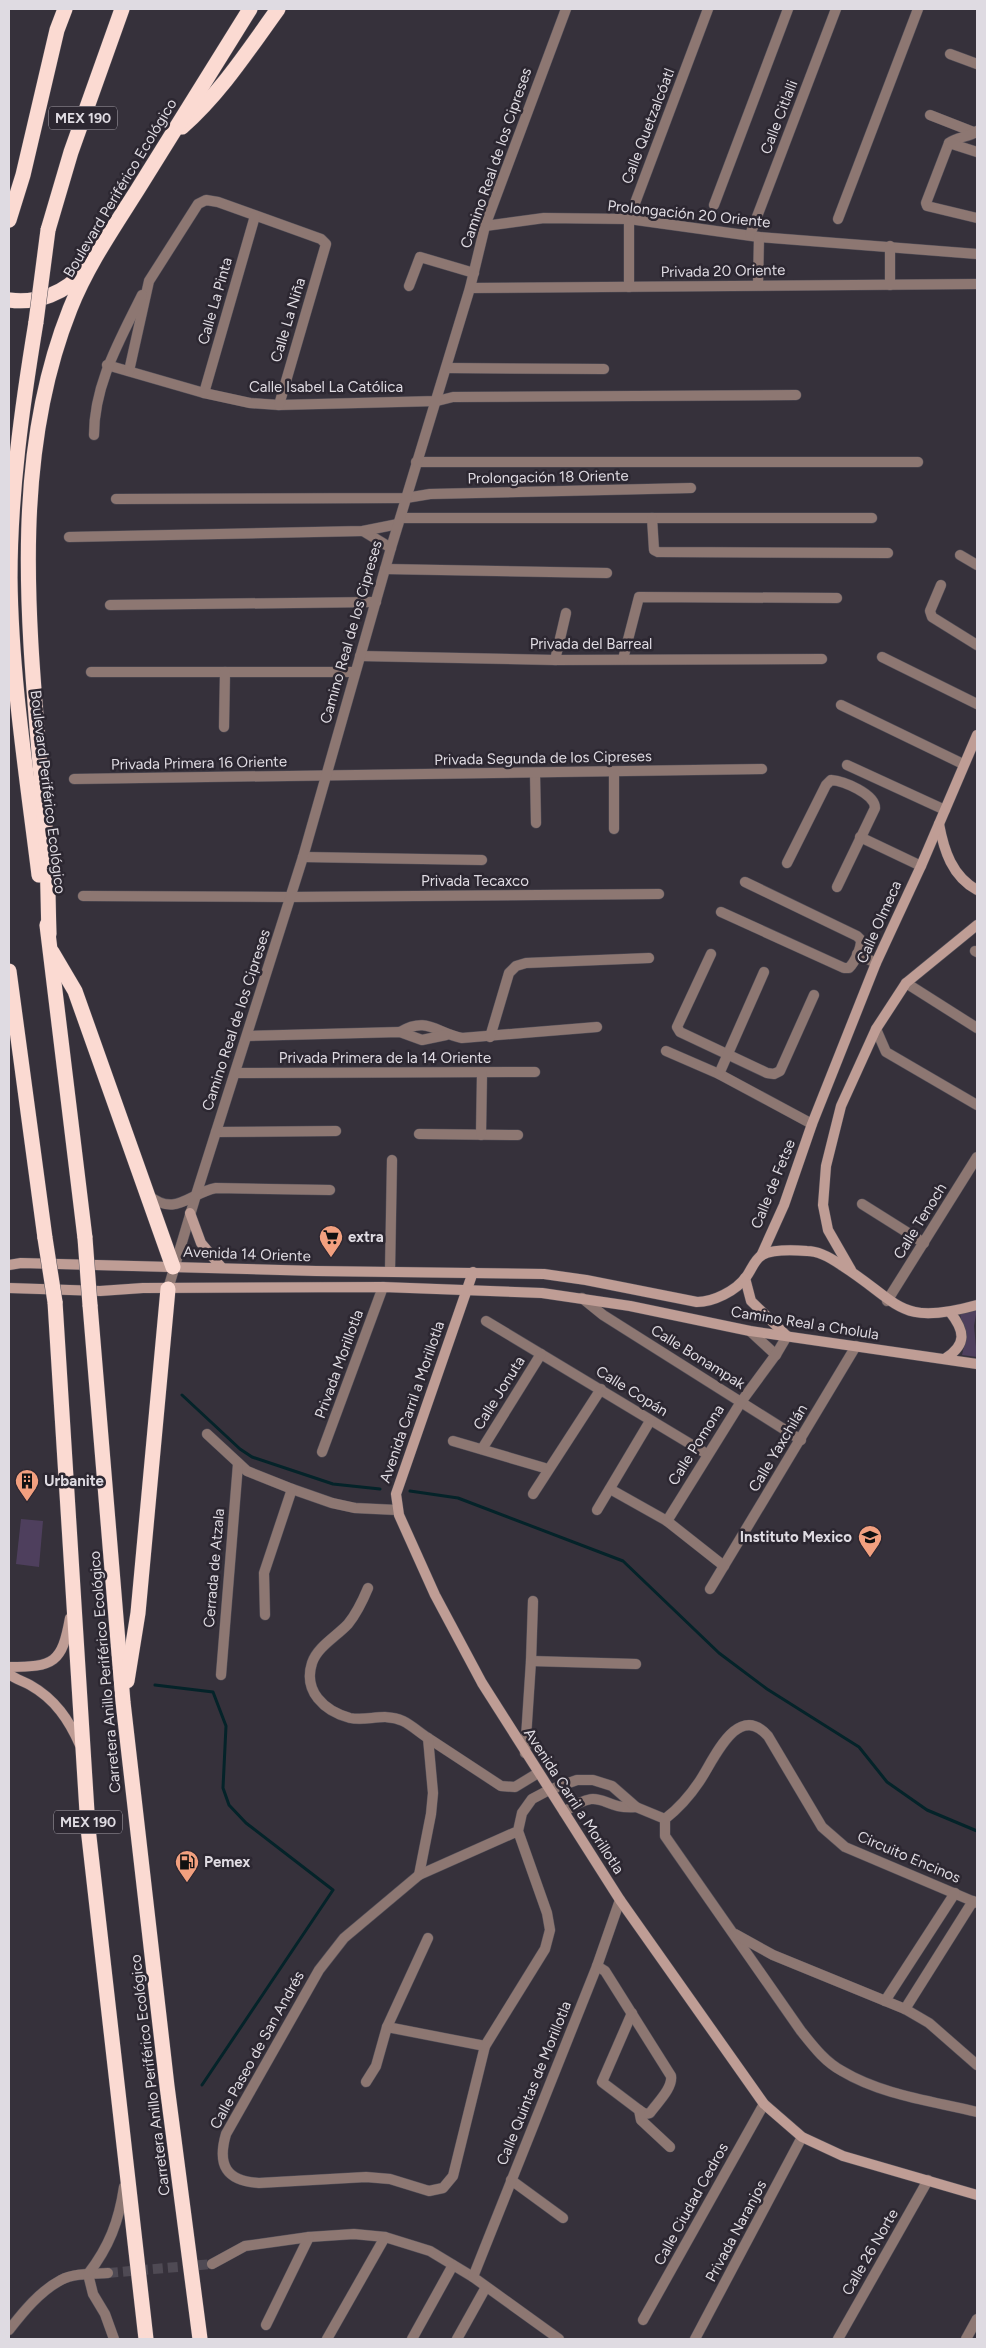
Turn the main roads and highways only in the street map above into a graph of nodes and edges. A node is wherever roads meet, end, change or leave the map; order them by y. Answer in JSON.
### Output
{"nodes":[{"id":1,"x":65,"y":9,"type":"edge"},
{"id":2,"x":122,"y":9,"type":"edge"},
{"id":3,"x":250,"y":9,"type":"edge"},
{"id":4,"x":278,"y":9,"type":"edge"},
{"id":5,"x":169,"y":138,"type":"junction"},
{"id":6,"x":9,"y":220,"type":"edge"},
{"id":7,"x":94,"y":258,"type":"junction"},
{"id":8,"x":9,"y":300,"type":"edge"},
{"id":9,"x":49,"y":934,"type":"junction"},
{"id":10,"x":51,"y":950,"type":"junction"},
{"id":11,"x":9,"y":971,"type":"edge"},
{"id":12,"x":85,"y":1238,"type":"joint"},
{"id":13,"x":173,"y":1267,"type":"road end"},
{"id":14,"x":168,"y":1289,"type":"road end"},
{"id":15,"x":123,"y":1702,"type":"junction"},
{"id":16,"x":146,"y":2339,"type":"edge"},
{"id":17,"x":200,"y":2339,"type":"edge"}],
"edges":[{"from":1,"to":6,"type":"highway","number":"MEX 190"},
{"from":2,"to":9,"type":"highway","name":"Boulevard Periférico Ecológico","number":"MEX 190","bridge":true},
{"from":3,"to":5,"type":"highway","name":"Boulevard Periférico Ecológico"},
{"from":4,"to":5,"type":"highway"},
{"from":5,"to":7,"type":"highway","name":"Boulevard Periférico Ecológico"},
{"from":7,"to":8,"type":"highway"},
{"from":7,"to":9,"type":"highway","name":"Boulevard Periférico Ecológico"},
{"from":9,"to":10,"type":"highway","name":"Boulevard Periférico Ecológico"},
{"from":10,"to":12,"type":"highway","name":"Boulevard Periférico Ecológico"},
{"from":10,"to":13,"type":"highway"},
{"from":11,"to":16,"type":"highway","name":"Carretera Anillo Periférico Ecológico","number":"MEX 190","bridge":true},
{"from":12,"to":15,"type":"highway","name":"Carretera Anillo Periférico Ecológico","number":"MEX 190","bridge":true},
{"from":14,"to":15,"type":"highway"},
{"from":15,"to":17,"type":"highway","name":"Carretera Anillo Periférico Ecológico","number":"MEX 190"}]}
